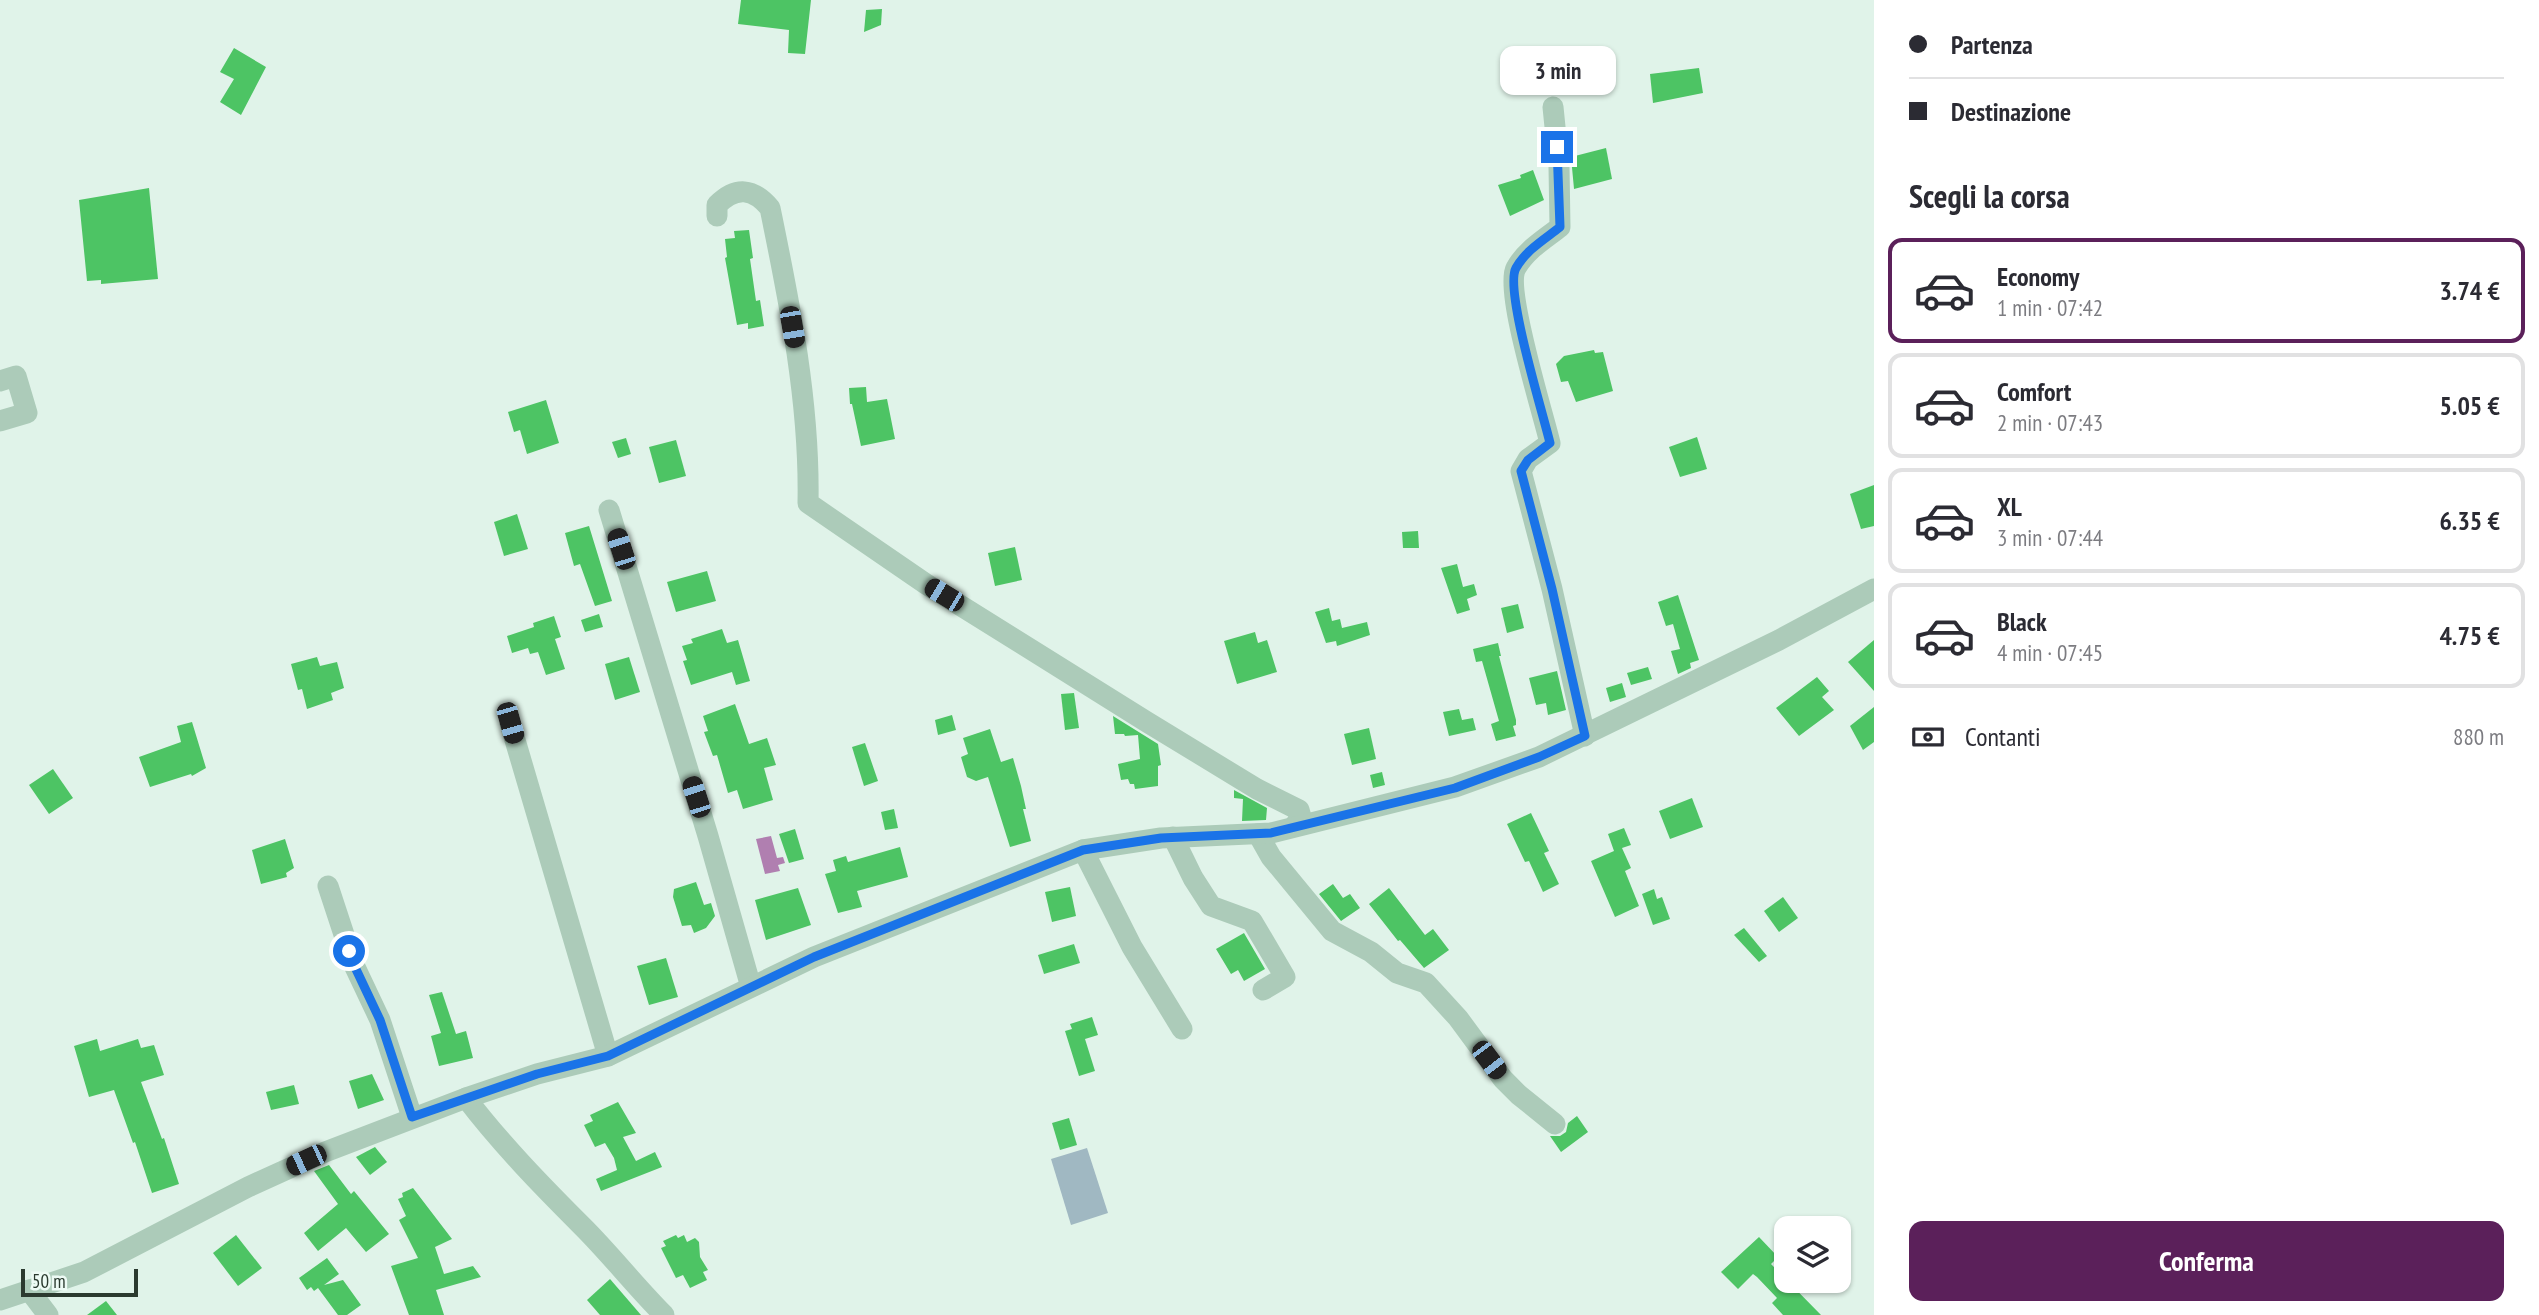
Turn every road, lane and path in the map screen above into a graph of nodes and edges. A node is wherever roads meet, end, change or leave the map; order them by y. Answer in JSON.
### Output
{"nodes":[{"id":1,"x":1553,"y":107,"type":"dead end"},
{"id":2,"x":717,"y":216,"type":"dead end"},
{"id":3,"x":0,"y":381,"type":"edge"},
{"id":4,"x":0,"y":421,"type":"edge"},
{"id":5,"x":609,"y":510,"type":"dead end"},
{"id":6,"x":1874,"y":589,"type":"edge"},
{"id":7,"x":510,"y":723,"type":"dead end"},
{"id":8,"x":1585,"y":736,"type":"junction"},
{"id":9,"x":1295,"y":825,"type":"junction"},
{"id":10,"x":1258,"y":834,"type":"junction"},
{"id":11,"x":1174,"y":837,"type":"junction"},
{"id":12,"x":1083,"y":850,"type":"junction"},
{"id":13,"x":328,"y":886,"type":"dead end"},
{"id":14,"x":751,"y":987,"type":"junction"},
{"id":15,"x":1263,"y":989,"type":"dead end"},
{"id":16,"x":1182,"y":1029,"type":"dead end"},
{"id":17,"x":608,"y":1056,"type":"junction"},
{"id":18,"x":466,"y":1098,"type":"junction"},
{"id":19,"x":412,"y":1117,"type":"junction"},
{"id":20,"x":1555,"y":1124,"type":"dead end"},
{"id":21,"x":29,"y":1290,"type":"junction"},
{"id":22,"x":0,"y":1300,"type":"edge"},
{"id":23,"x":48,"y":1315,"type":"edge"},
{"id":24,"x":664,"y":1315,"type":"edge"}],
"edges":[{"from":1,"to":8,"type":"street"},
{"from":2,"to":9,"type":"street"},
{"from":3,"to":4,"type":"street"},
{"from":5,"to":14,"type":"street"},
{"from":6,"to":8,"type":"street"},
{"from":7,"to":17,"type":"street"},
{"from":8,"to":9,"type":"street"},
{"from":9,"to":10,"type":"street"},
{"from":10,"to":11,"type":"street"},
{"from":10,"to":20,"type":"street"},
{"from":11,"to":12,"type":"street"},
{"from":11,"to":15,"type":"street"},
{"from":12,"to":14,"type":"street"},
{"from":12,"to":16,"type":"street"},
{"from":13,"to":19,"type":"street"},
{"from":14,"to":17,"type":"street"},
{"from":17,"to":18,"type":"street"},
{"from":18,"to":19,"type":"street"},
{"from":18,"to":24,"type":"street"},
{"from":19,"to":21,"type":"street"},
{"from":21,"to":22,"type":"street"},
{"from":21,"to":23,"type":"street"}]}
